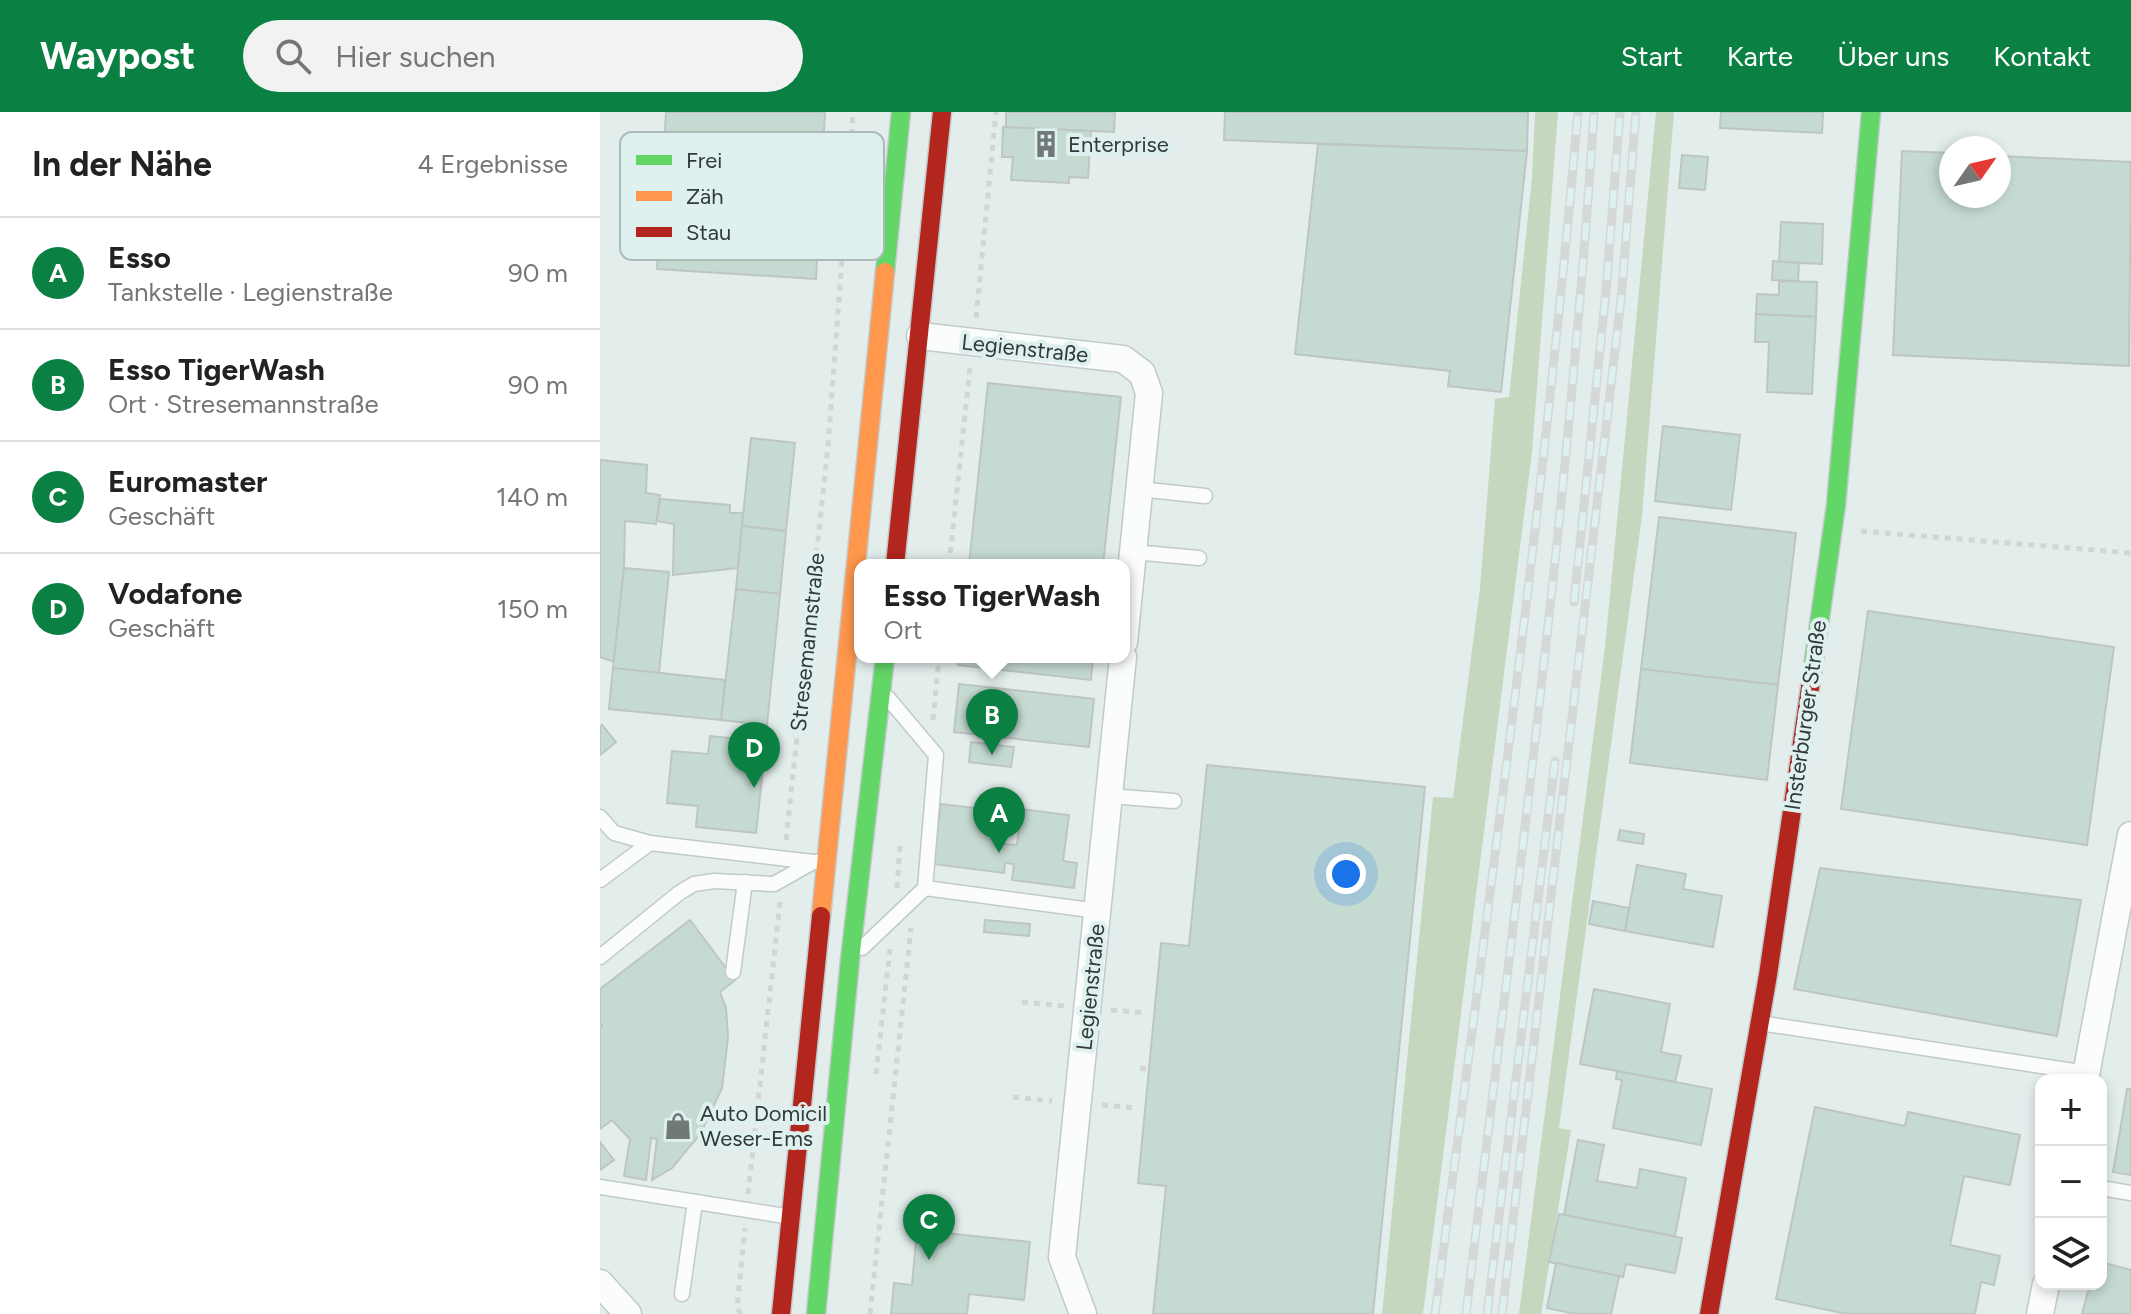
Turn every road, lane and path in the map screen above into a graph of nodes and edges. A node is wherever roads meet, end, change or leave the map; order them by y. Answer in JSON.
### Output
{"nodes":[{"id":1,"x":853,"y":112,"type":"edge"},
{"id":2,"x":901,"y":112,"type":"edge"},
{"id":3,"x":942,"y":112,"type":"edge"},
{"id":4,"x":1871,"y":112,"type":"edge"},
{"id":5,"x":852,"y":132,"type":"edge"},
{"id":6,"x":842,"y":260,"type":"edge"},
{"id":7,"x":920,"y":336,"type":"junction"},
{"id":8,"x":1139,"y":489,"type":"junction"},
{"id":9,"x":1205,"y":496,"type":"dead end"},
{"id":10,"x":1832,"y":529,"type":"junction"},
{"id":11,"x":1133,"y":552,"type":"junction"},
{"id":12,"x":2131,"y":553,"type":"edge"},
{"id":13,"x":1199,"y":558,"type":"dead end"},
{"id":14,"x":896,"y":559,"type":"edge"},
{"id":15,"x":1130,"y":582,"type":"edge"},
{"id":16,"x":884,"y":663,"type":"edge"},
{"id":17,"x":939,"y":663,"type":"edge"},
{"id":18,"x":1122,"y":663,"type":"edge"},
{"id":19,"x":881,"y":691,"type":"junction"},
{"id":20,"x":933,"y":752,"type":"junction"},
{"id":21,"x":1109,"y":796,"type":"junction"},
{"id":22,"x":1174,"y":801,"type":"dead end"},
{"id":23,"x":600,"y":817,"type":"edge"},
{"id":24,"x":2131,"y":835,"type":"edge"},
{"id":25,"x":650,"y":843,"type":"junction"},
{"id":26,"x":900,"y":844,"type":"dead end"},
{"id":27,"x":784,"y":859,"type":"junction"},
{"id":28,"x":820,"y":862,"type":"junction"},
{"id":29,"x":782,"y":879,"type":"junction"},
{"id":30,"x":600,"y":880,"type":"edge"},
{"id":31,"x":745,"y":882,"type":"junction"},
{"id":32,"x":919,"y":894,"type":"junction"},
{"id":33,"x":1098,"y":911,"type":"junction"},
{"id":34,"x":894,"y":918,"type":"junction"},
{"id":35,"x":2124,"y":918,"type":"edge"},
{"id":36,"x":600,"y":957,"type":"edge"},
{"id":37,"x":850,"y":960,"type":"junction"},
{"id":38,"x":733,"y":972,"type":"dead end"},
{"id":39,"x":1759,"y":1023,"type":"junction"},
{"id":40,"x":1140,"y":1068,"type":"dead end"},
{"id":41,"x":1149,"y":1069,"type":"dead end"},
{"id":42,"x":2074,"y":1074,"type":"edge"},
{"id":43,"x":2086,"y":1074,"type":"edge"},
{"id":44,"x":874,"y":1088,"type":"dead end"},
{"id":45,"x":600,"y":1187,"type":"edge"},
{"id":46,"x":2107,"y":1189,"type":"edge"},
{"id":47,"x":2131,"y":1193,"type":"edge"},
{"id":48,"x":695,"y":1202,"type":"junction"},
{"id":49,"x":747,"y":1210,"type":"junction"},
{"id":50,"x":790,"y":1217,"type":"junction"},
{"id":51,"x":600,"y":1283,"type":"edge"},
{"id":52,"x":2045,"y":1290,"type":"edge"},
{"id":53,"x":682,"y":1294,"type":"dead end"},
{"id":54,"x":628,"y":1314,"type":"edge"},
{"id":55,"x":741,"y":1314,"type":"edge"},
{"id":56,"x":781,"y":1314,"type":"edge"},
{"id":57,"x":816,"y":1314,"type":"edge"},
{"id":58,"x":870,"y":1314,"type":"edge"},
{"id":59,"x":1083,"y":1314,"type":"edge"},
{"id":60,"x":1709,"y":1314,"type":"edge"},
{"id":61,"x":2040,"y":1314,"type":"edge"}],
"edges":[{"from":1,"to":5,"type":"path","name":"Stresemannstraße"},
{"from":2,"to":28,"type":"main road","name":"Stresemannstraße"},
{"from":3,"to":7,"type":"main road"},
{"from":4,"to":10,"type":"main road","name":"Insterburger Straße"},
{"from":6,"to":27,"type":"path","name":"Stresemannstraße"},
{"from":7,"to":8,"type":"street","name":"Legienstraße"},
{"from":7,"to":14,"type":"main road"},
{"from":8,"to":9,"type":"lane"},
{"from":8,"to":11,"type":"street","name":"Legienstraße"},
{"from":10,"to":12,"type":"path"},
{"from":10,"to":39,"type":"main road","name":"Insterburger Straße"},
{"from":11,"to":13,"type":"lane"},
{"from":11,"to":15,"type":"street","name":"Legienstraße"},
{"from":16,"to":19,"type":"main road"},
{"from":17,"to":20,"type":"path"},
{"from":18,"to":21,"type":"street","name":"Legienstraße"},
{"from":19,"to":20,"type":"lane"},
{"from":19,"to":37,"type":"main road"},
{"from":20,"to":32,"type":"lane"},
{"from":21,"to":22,"type":"lane"},
{"from":21,"to":33,"type":"street","name":"Legienstraße"},
{"from":23,"to":25,"type":"lane"},
{"from":24,"to":35,"type":"street"},
{"from":25,"to":27,"type":"lane"},
{"from":25,"to":30,"type":"lane"},
{"from":26,"to":34,"type":"path"},
{"from":27,"to":28,"type":"lane"},
{"from":28,"to":29,"type":"lane"},
{"from":28,"to":50,"type":"main road","name":"Stresemannstraße"},
{"from":29,"to":31,"type":"lane"},
{"from":29,"to":49,"type":"path"},
{"from":31,"to":36,"type":"lane"},
{"from":31,"to":38,"type":"lane"},
{"from":32,"to":33,"type":"lane"},
{"from":32,"to":34,"type":"lane"},
{"from":32,"to":58,"type":"path"},
{"from":33,"to":59,"type":"street","name":"Legienstraße"},
{"from":34,"to":37,"type":"lane"},
{"from":34,"to":44,"type":"path"},
{"from":35,"to":43,"type":"street"},
{"from":37,"to":57,"type":"main road"},
{"from":39,"to":42,"type":"lane"},
{"from":39,"to":60,"type":"main road","name":"Insterburger Straße"},
{"from":40,"to":41,"type":"path"},
{"from":45,"to":48,"type":"lane"},
{"from":46,"to":47,"type":"lane"},
{"from":48,"to":49,"type":"lane"},
{"from":48,"to":53,"type":"lane"},
{"from":49,"to":50,"type":"lane"},
{"from":49,"to":55,"type":"path"},
{"from":50,"to":56,"type":"main road","name":"Stresemannstraße"},
{"from":51,"to":54,"type":"street"},
{"from":52,"to":61,"type":"street"}]}
